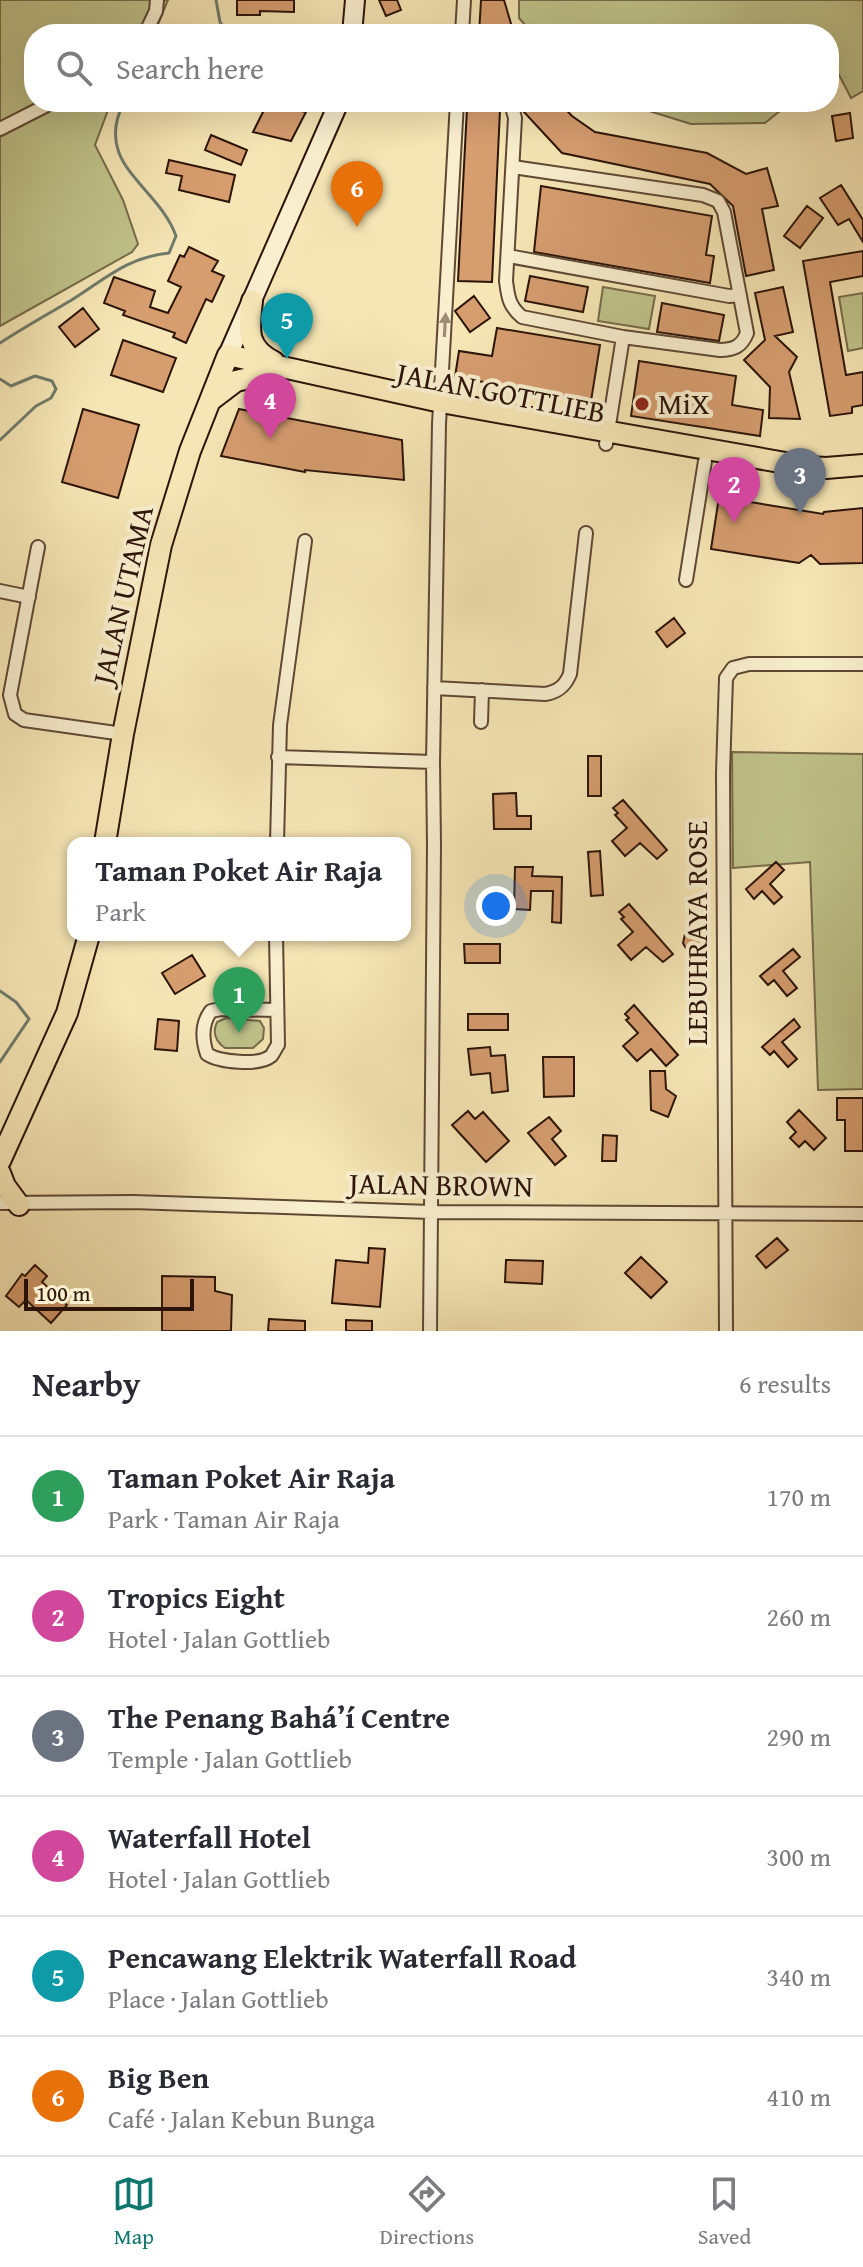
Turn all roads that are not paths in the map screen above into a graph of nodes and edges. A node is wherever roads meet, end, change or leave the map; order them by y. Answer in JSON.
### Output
{"nodes":[{"id":1,"x":157,"y":0,"type":"edge"},
{"id":2,"x":355,"y":0,"type":"edge"},
{"id":3,"x":464,"y":0,"type":"edge"},
{"id":4,"x":150,"y":24,"type":"edge"},
{"id":5,"x":353,"y":24,"type":"edge"},
{"id":6,"x":463,"y":24,"type":"edge"},
{"id":7,"x":33,"y":112,"type":"edge"},
{"id":8,"x":335,"y":112,"type":"edge"},
{"id":9,"x":456,"y":112,"type":"edge"},
{"id":10,"x":513,"y":112,"type":"edge"},
{"id":11,"x":0,"y":129,"type":"edge"},
{"id":12,"x":513,"y":167,"type":"junction"},
{"id":13,"x":508,"y":256,"type":"junction"},
{"id":14,"x":740,"y":295,"type":"junction"},
{"id":15,"x":252,"y":301,"type":"junction"},
{"id":16,"x":623,"y":337,"type":"junction"},
{"id":17,"x":226,"y":360,"type":"junction"},
{"id":18,"x":283,"y":367,"type":"junction"},
{"id":19,"x":263,"y":375,"type":"junction"},
{"id":20,"x":209,"y":402,"type":"junction"},
{"id":21,"x":440,"y":408,"type":"junction"},
{"id":22,"x":606,"y":438,"type":"junction"},
{"id":23,"x":705,"y":461,"type":"junction"},
{"id":24,"x":863,"y":465,"type":"edge"},
{"id":25,"x":863,"y":478,"type":"edge"},
{"id":26,"x":586,"y":533,"type":"dead end"},
{"id":27,"x":305,"y":541,"type":"dead end"},
{"id":28,"x":38,"y":547,"type":"dead end"},
{"id":29,"x":686,"y":580,"type":"dead end"},
{"id":30,"x":0,"y":591,"type":"edge"},
{"id":31,"x":29,"y":597,"type":"junction"},
{"id":32,"x":863,"y":664,"type":"edge"},
{"id":33,"x":434,"y":688,"type":"junction"},
{"id":34,"x":482,"y":690,"type":"junction"},
{"id":35,"x":481,"y":722,"type":"dead end"},
{"id":36,"x":123,"y":734,"type":"junction"},
{"id":37,"x":278,"y":757,"type":"junction"},
{"id":38,"x":433,"y":762,"type":"junction"},
{"id":39,"x":106,"y":837,"type":"edge"},
{"id":40,"x":277,"y":837,"type":"edge"},
{"id":41,"x":87,"y":941,"type":"edge"},
{"id":42,"x":276,"y":941,"type":"edge"},
{"id":43,"x":277,"y":1010,"type":"junction"},
{"id":44,"x":0,"y":1161,"type":"edge"},
{"id":45,"x":0,"y":1173,"type":"edge"},
{"id":46,"x":6,"y":1207,"type":"edge"},
{"id":47,"x":431,"y":1212,"type":"junction"},
{"id":48,"x":725,"y":1213,"type":"junction"},
{"id":49,"x":863,"y":1214,"type":"edge"},
{"id":50,"x":430,"y":1331,"type":"edge"},
{"id":51,"x":726,"y":1331,"type":"edge"}],
"edges":[{"from":1,"to":4,"type":"street"},
{"from":2,"to":5,"type":"street"},
{"from":3,"to":6,"type":"street"},
{"from":7,"to":11,"type":"street"},
{"from":8,"to":15,"type":"street"},
{"from":21,"to":9,"type":"street","one_way":true},
{"from":10,"to":12,"type":"street"},
{"from":12,"to":13,"type":"street"},
{"from":12,"to":14,"type":"street"},
{"from":13,"to":14,"type":"street"},
{"from":13,"to":16,"type":"street"},
{"from":14,"to":16,"type":"street"},
{"from":15,"to":17,"type":"street"},
{"from":15,"to":18,"type":"main road"},
{"from":16,"to":22,"type":"street"},
{"from":17,"to":18,"type":"main road","name":"JALAN GOTTLIEB"},
{"from":17,"to":19,"type":"main road","name":"JALAN GOTTLIEB"},
{"from":17,"to":20,"type":"main road","name":"JALAN UTAMA"},
{"from":18,"to":21,"type":"main road","name":"JALAN GOTTLIEB"},
{"from":19,"to":20,"type":"main road"},
{"from":19,"to":21,"type":"main road","name":"JALAN GOTTLIEB"},
{"from":20,"to":36,"type":"main road","name":"JALAN UTAMA"},
{"from":21,"to":22,"type":"main road","name":"JALAN GOTTLIEB"},
{"from":21,"to":33,"type":"street"},
{"from":22,"to":23,"type":"main road","name":"JALAN GOTTLIEB"},
{"from":22,"to":24,"type":"main road","name":"JALAN GOTTLIEB"},
{"from":23,"to":25,"type":"main road","name":"JALAN GOTTLIEB"},
{"from":23,"to":29,"type":"street"},
{"from":26,"to":34,"type":"street"},
{"from":27,"to":37,"type":"street"},
{"from":28,"to":31,"type":"street"},
{"from":30,"to":31,"type":"street"},
{"from":31,"to":36,"type":"street"},
{"from":32,"to":48,"type":"street","name":"LEBUHRAYA ROSE"},
{"from":33,"to":34,"type":"street"},
{"from":33,"to":38,"type":"street"},
{"from":34,"to":35,"type":"street"},
{"from":36,"to":39,"type":"main road","name":"JALAN UTAMA"},
{"from":37,"to":38,"type":"street"},
{"from":37,"to":40,"type":"street"},
{"from":38,"to":47,"type":"street"},
{"from":41,"to":44,"type":"main road"},
{"from":42,"to":43,"type":"street"},
{"from":43,"to":43,"type":"street"},
{"from":45,"to":46,"type":"main road"},
{"from":46,"to":47,"type":"street","name":"JALAN BROWN"},
{"from":47,"to":48,"type":"street","name":"JALAN BROWN"},
{"from":47,"to":50,"type":"street"},
{"from":48,"to":49,"type":"street","name":"JALAN BROWN"},
{"from":48,"to":51,"type":"street","name":"LEBUHRAYA ROSE"}]}
